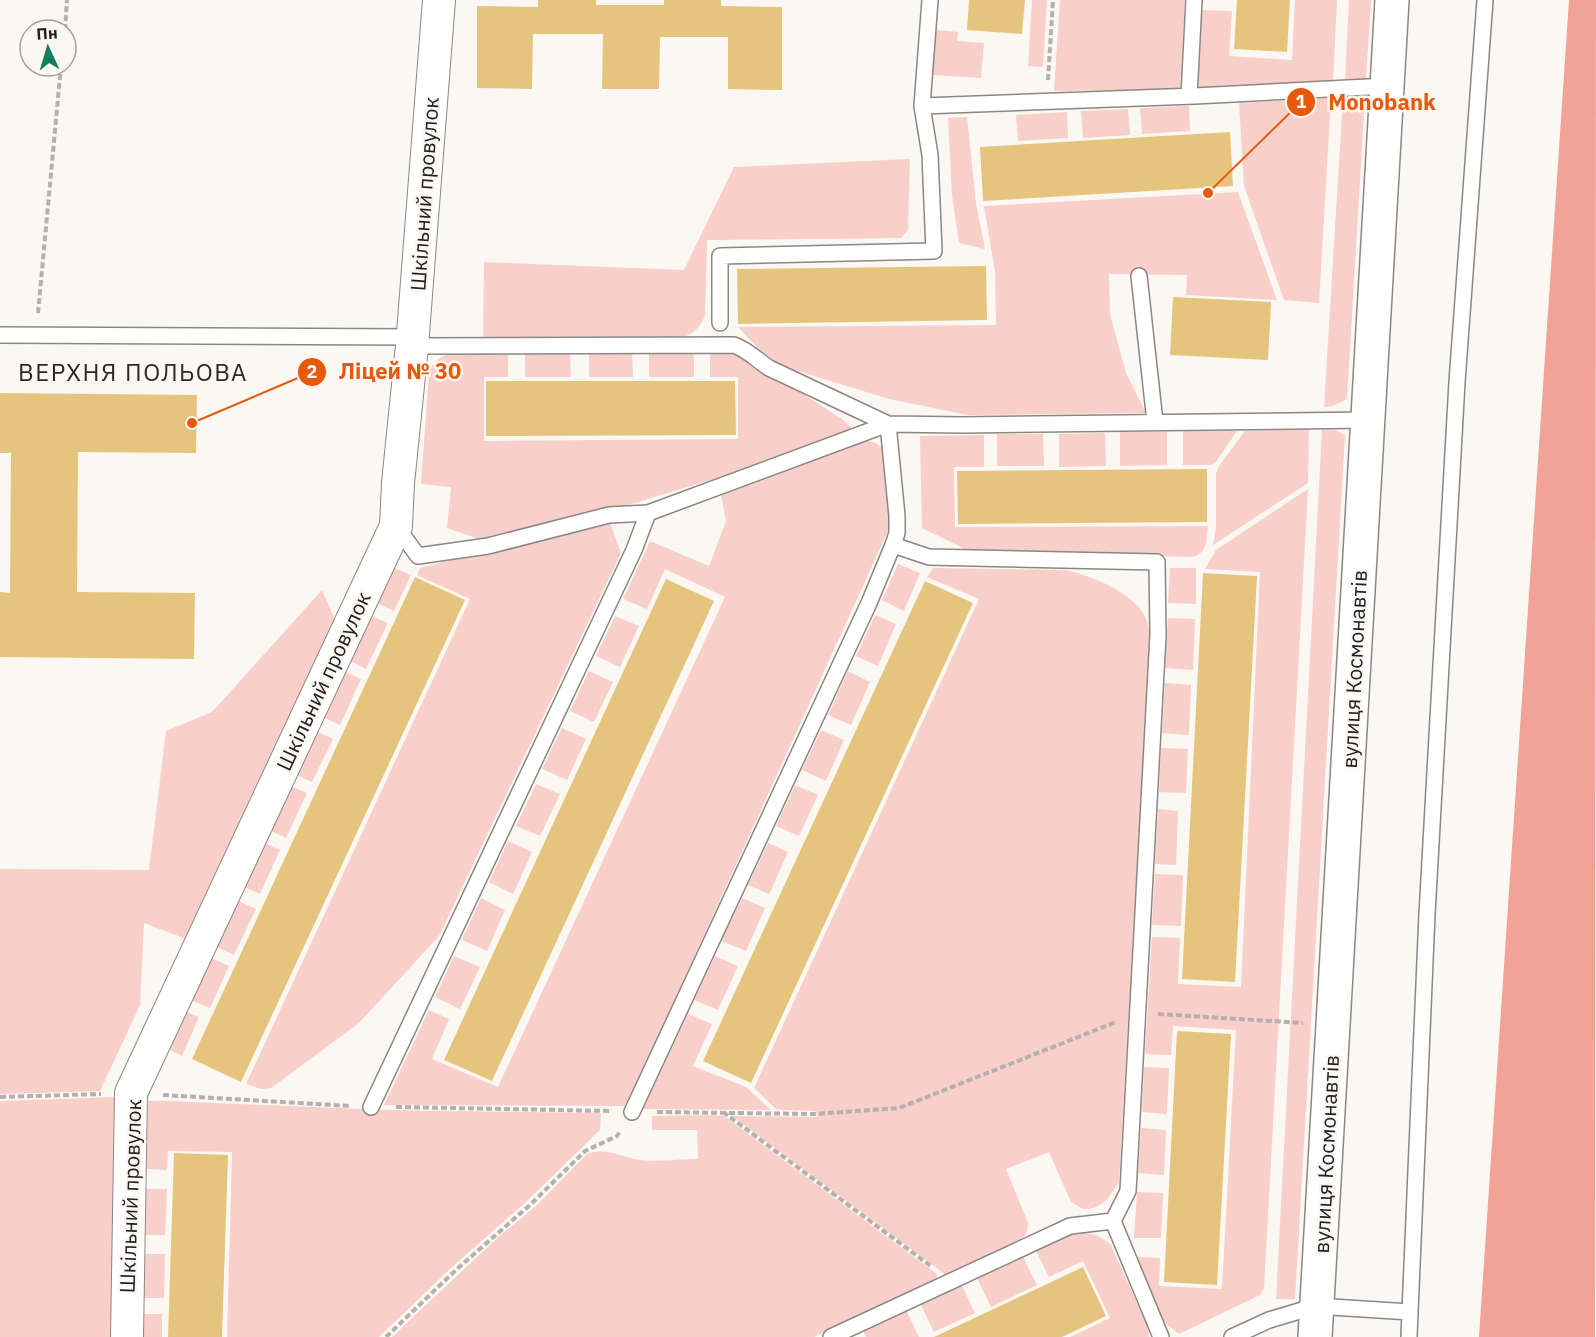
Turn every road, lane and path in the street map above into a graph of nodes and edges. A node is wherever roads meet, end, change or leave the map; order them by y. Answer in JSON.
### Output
{"nodes":[{"id":1,"x":67,"y":0,"type":"edge"},
{"id":2,"x":439,"y":0,"type":"edge"},
{"id":3,"x":930,"y":0,"type":"edge"},
{"id":4,"x":1053,"y":0,"type":"edge"},
{"id":5,"x":1194,"y":0,"type":"edge"},
{"id":6,"x":1392,"y":0,"type":"edge"},
{"id":7,"x":1485,"y":0,"type":"edge"},
{"id":8,"x":66,"y":18,"type":"edge"},
{"id":9,"x":60,"y":78,"type":"edge"},
{"id":10,"x":1387,"y":86,"type":"junction"},
{"id":11,"x":1189,"y":96,"type":"junction"},
{"id":12,"x":1047,"y":102,"type":"junction"},
{"id":13,"x":922,"y":106,"type":"junction"},
{"id":14,"x":1139,"y":276,"type":"dead end"},
{"id":15,"x":720,"y":323,"type":"dead end"},
{"id":16,"x":0,"y":335,"type":"edge"},
{"id":17,"x":36,"y":335,"type":"junction"},
{"id":18,"x":412,"y":342,"type":"junction"},
{"id":19,"x":1369,"y":420,"type":"junction"},
{"id":20,"x":1155,"y":422,"type":"junction"},
{"id":21,"x":888,"y":424,"type":"junction"},
{"id":22,"x":648,"y":513,"type":"junction"},
{"id":23,"x":396,"y":526,"type":"junction"},
{"id":24,"x":893,"y":546,"type":"junction"},
{"id":25,"x":1138,"y":1013,"type":"junction"},
{"id":26,"x":1333,"y":1024,"type":"junction"},
{"id":27,"x":131,"y":1093,"type":"junction"},
{"id":28,"x":0,"y":1097,"type":"edge"},
{"id":29,"x":371,"y":1107,"type":"dead end"},
{"id":30,"x":632,"y":1112,"type":"joint"},
{"id":31,"x":723,"y":1112,"type":"dead end"},
{"id":32,"x":1113,"y":1221,"type":"junction"},
{"id":33,"x":947,"y":1282,"type":"junction"},
{"id":34,"x":1410,"y":1312,"type":"junction"},
{"id":35,"x":1316,"y":1321,"type":"edge"},
{"id":36,"x":127,"y":1337,"type":"edge"},
{"id":37,"x":386,"y":1337,"type":"edge"},
{"id":38,"x":831,"y":1337,"type":"edge"},
{"id":39,"x":1161,"y":1337,"type":"edge"},
{"id":40,"x":1232,"y":1337,"type":"edge"},
{"id":41,"x":1409,"y":1337,"type":"edge"}],
"edges":[{"from":1,"to":8,"type":"path"},
{"from":2,"to":18,"type":"street","name":"Шкільний провулок"},
{"from":3,"to":13,"type":"lane"},
{"from":4,"to":12,"type":"path"},
{"from":5,"to":11,"type":"lane"},
{"from":6,"to":10,"type":"street","name":"вулиця Космонавтів"},
{"from":7,"to":34,"type":"lane"},
{"from":9,"to":17,"type":"path"},
{"from":10,"to":11,"type":"lane"},
{"from":10,"to":19,"type":"street","name":"вулиця Космонавтів"},
{"from":11,"to":12,"type":"lane"},
{"from":12,"to":13,"type":"lane"},
{"from":13,"to":15,"type":"lane"},
{"from":14,"to":20,"type":"lane"},
{"from":16,"to":17,"type":"lane"},
{"from":17,"to":18,"type":"lane"},
{"from":18,"to":21,"type":"lane"},
{"from":18,"to":23,"type":"street","name":"Шкільний провулок"},
{"from":19,"to":20,"type":"lane"},
{"from":19,"to":26,"type":"street","name":"вулиця Космонавтів"},
{"from":20,"to":21,"type":"lane"},
{"from":21,"to":22,"type":"lane"},
{"from":21,"to":24,"type":"lane"},
{"from":22,"to":23,"type":"lane"},
{"from":22,"to":29,"type":"lane"},
{"from":23,"to":27,"type":"street","name":"Шкільний провулок"},
{"from":24,"to":25,"type":"lane"},
{"from":24,"to":30,"type":"lane"},
{"from":25,"to":26,"type":"path"},
{"from":25,"to":32,"type":"lane"},
{"from":26,"to":35,"type":"street","name":"вулиця Космонавтів"},
{"from":27,"to":28,"type":"path"},
{"from":27,"to":36,"type":"street","name":"Шкільний провулок"},
{"from":30,"to":37,"type":"path"},
{"from":31,"to":33,"type":"path"},
{"from":32,"to":33,"type":"lane"},
{"from":32,"to":39,"type":"lane"},
{"from":33,"to":38,"type":"lane"},
{"from":34,"to":35,"type":"lane"},
{"from":34,"to":41,"type":"lane"},
{"from":35,"to":40,"type":"lane"}]}
